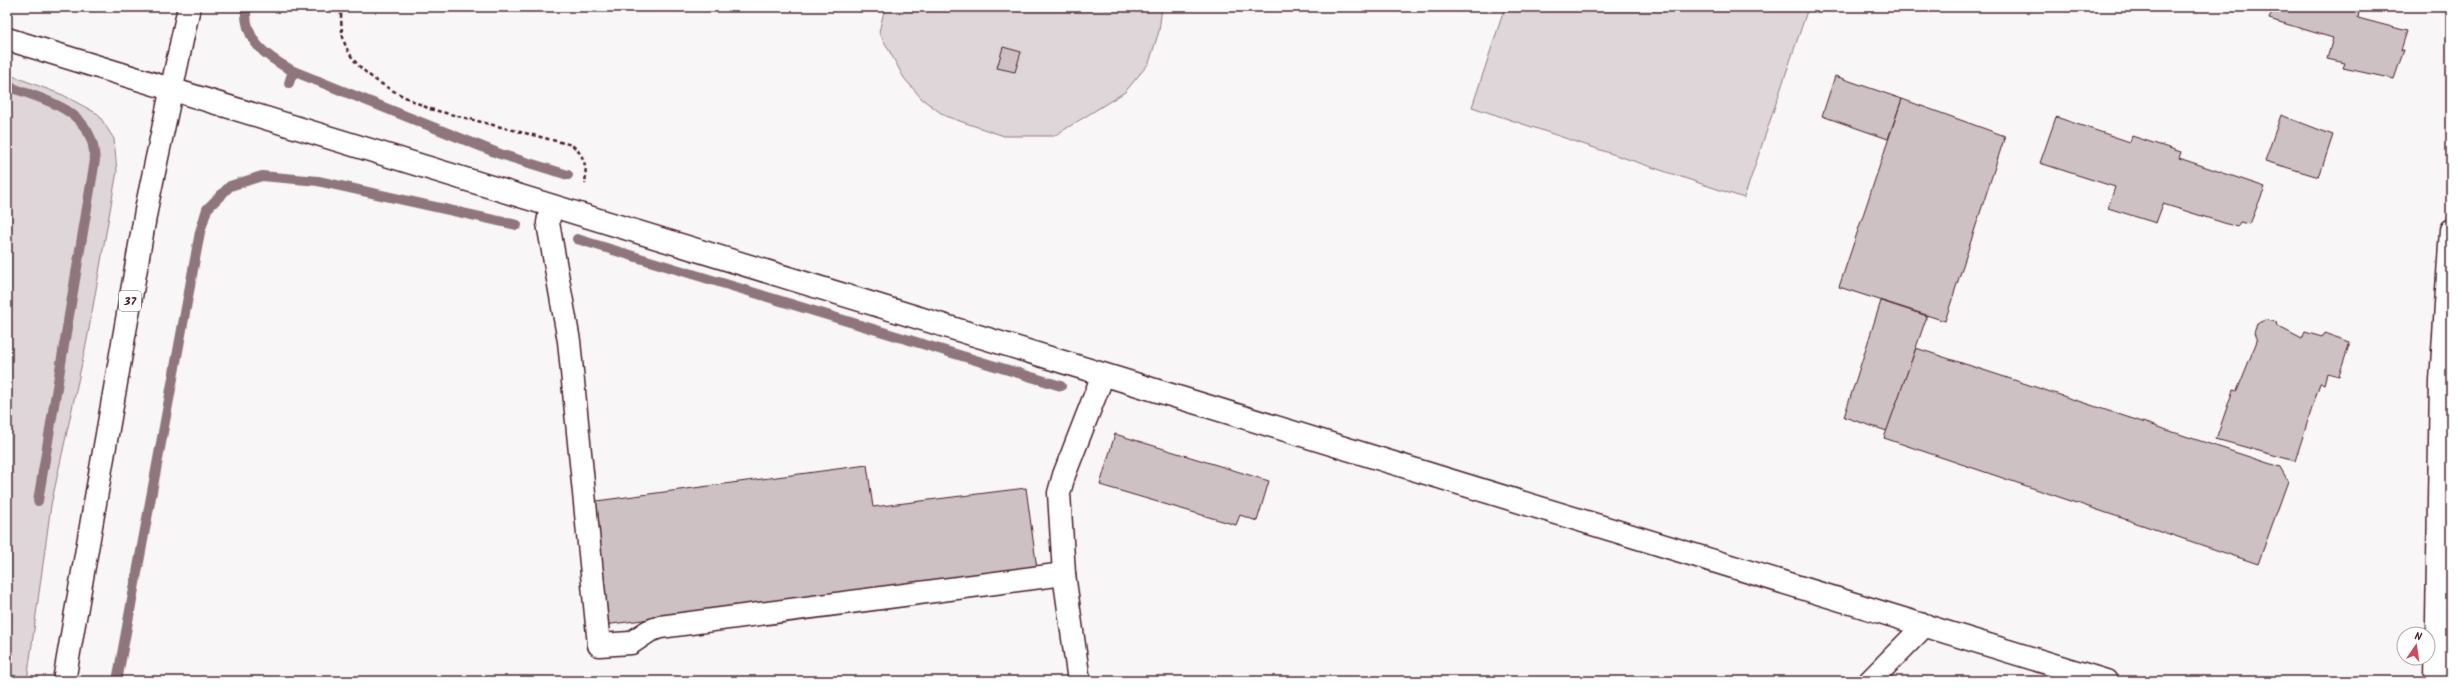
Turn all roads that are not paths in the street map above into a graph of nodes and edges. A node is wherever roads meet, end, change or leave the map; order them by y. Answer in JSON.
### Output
{"nodes":[{"id":1,"x":189,"y":7,"type":"edge"},
{"id":2,"x":7,"y":39,"type":"edge"},
{"id":3,"x":171,"y":90,"type":"junction"},
{"id":4,"x":551,"y":206,"type":"junction"},
{"id":5,"x":2451,"y":230,"type":"edge"},
{"id":6,"x":1103,"y":374,"type":"junction"},
{"id":7,"x":2446,"y":446,"type":"edge"},
{"id":8,"x":1064,"y":574,"type":"junction"},
{"id":9,"x":1924,"y":625,"type":"junction"},
{"id":10,"x":64,"y":681,"type":"edge"},
{"id":11,"x":1079,"y":681,"type":"edge"},
{"id":12,"x":1870,"y":681,"type":"edge"},
{"id":13,"x":2106,"y":681,"type":"edge"},
{"id":14,"x":2436,"y":681,"type":"edge"}],
"edges":[{"from":1,"to":3,"type":"street","number":"37"},
{"from":2,"to":3,"type":"street"},
{"from":3,"to":4,"type":"street"},
{"from":3,"to":10,"type":"street","number":"37"},
{"from":4,"to":6,"type":"street"},
{"from":4,"to":8,"type":"street"},
{"from":5,"to":7,"type":"street"},
{"from":6,"to":8,"type":"street"},
{"from":6,"to":9,"type":"street"},
{"from":7,"to":14,"type":"street"},
{"from":8,"to":11,"type":"street"},
{"from":9,"to":12,"type":"street"},
{"from":9,"to":13,"type":"street"}]}
